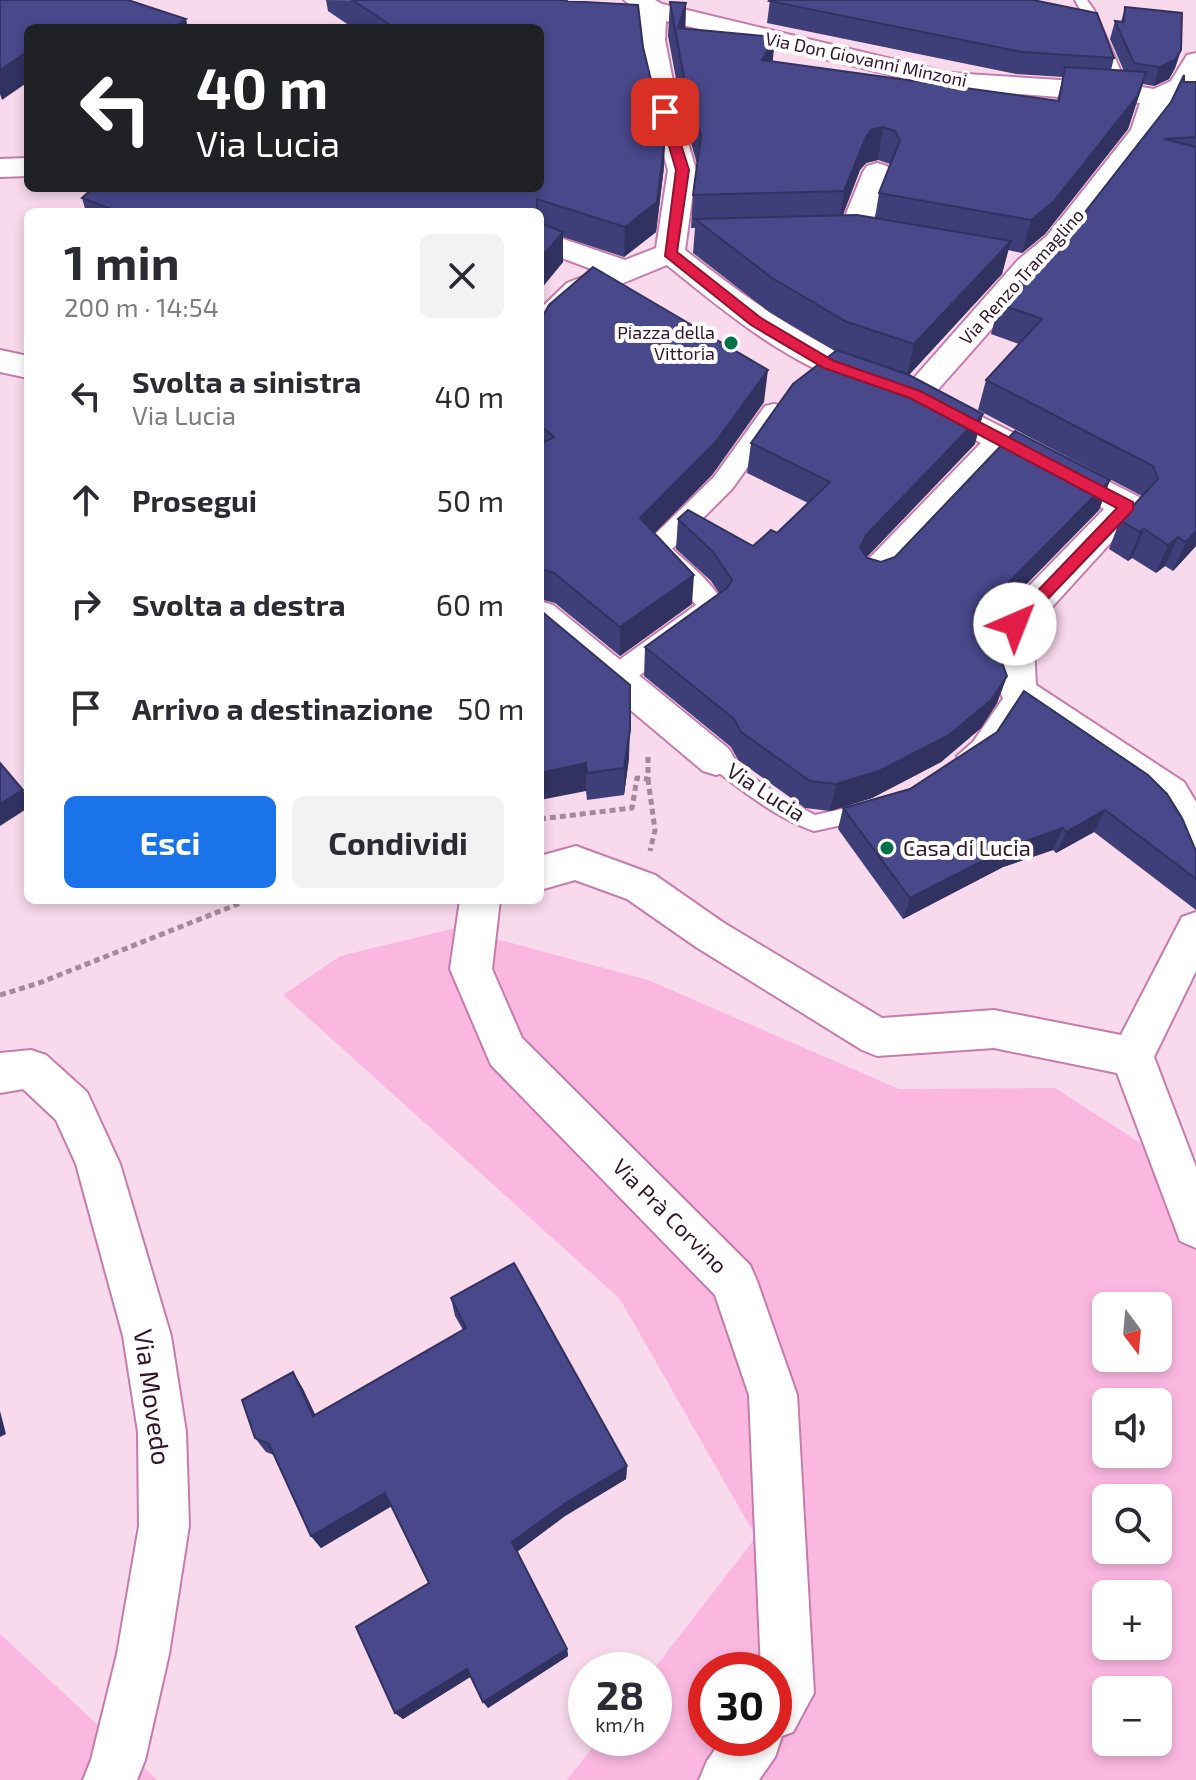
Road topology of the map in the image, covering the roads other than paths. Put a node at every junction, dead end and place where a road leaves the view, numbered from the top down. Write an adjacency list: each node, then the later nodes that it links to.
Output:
1 (1081, 0): 4 (lane)
2 (638, 8): 4 (street, Via Don Giovanni Minzoni); 12 (street)
3 (1196, 61): 6 (street)
4 (1123, 92): 6 (street, Via Don Giovanni Minzoni)
5 (1191, 101): 6 (lane)
6 (1152, 106): 14 (street, Via Renzo Tramaglino)
7 (24, 167): 8 (street)
8 (0, 168)
9 (877, 172): 10 (street)
10 (821, 237)
11 (544, 241): 15 (street)
12 (681, 244): 15 (street); 19 (street)
13 (998, 261): 14 (street)
14 (1029, 267): 19 (street, Via Renzo Tramaglino)
15 (625, 271): 16 (street)
16 (544, 322)
17 (0, 361): 18 (street)
18 (24, 366)
19 (915, 395): 21 (street)
20 (788, 398): 24 (street)
21 (1003, 440): 22 (street); 25 (street)
22 (874, 575)
23 (544, 617): 24 (street)
24 (618, 676): 26 (street)
25 (1018, 692): 27 (lane); 29 (street)
26 (716, 760): 28 (lane, Via Lucia)
27 (956, 763)
28 (883, 806)
29 (1196, 836)
30 (544, 872): 33 (street)
31 (479, 904): 36 (street, Via Prà Corvino)
32 (1196, 929): 33 (street)
33 (1132, 1057): 35 (street)
34 (0, 1073): 38 (street, Via Movedo)
35 (1196, 1226)
36 (786, 1652)
37 (743, 1756): 39 (street)
38 (110, 1780)
39 (726, 1780)

